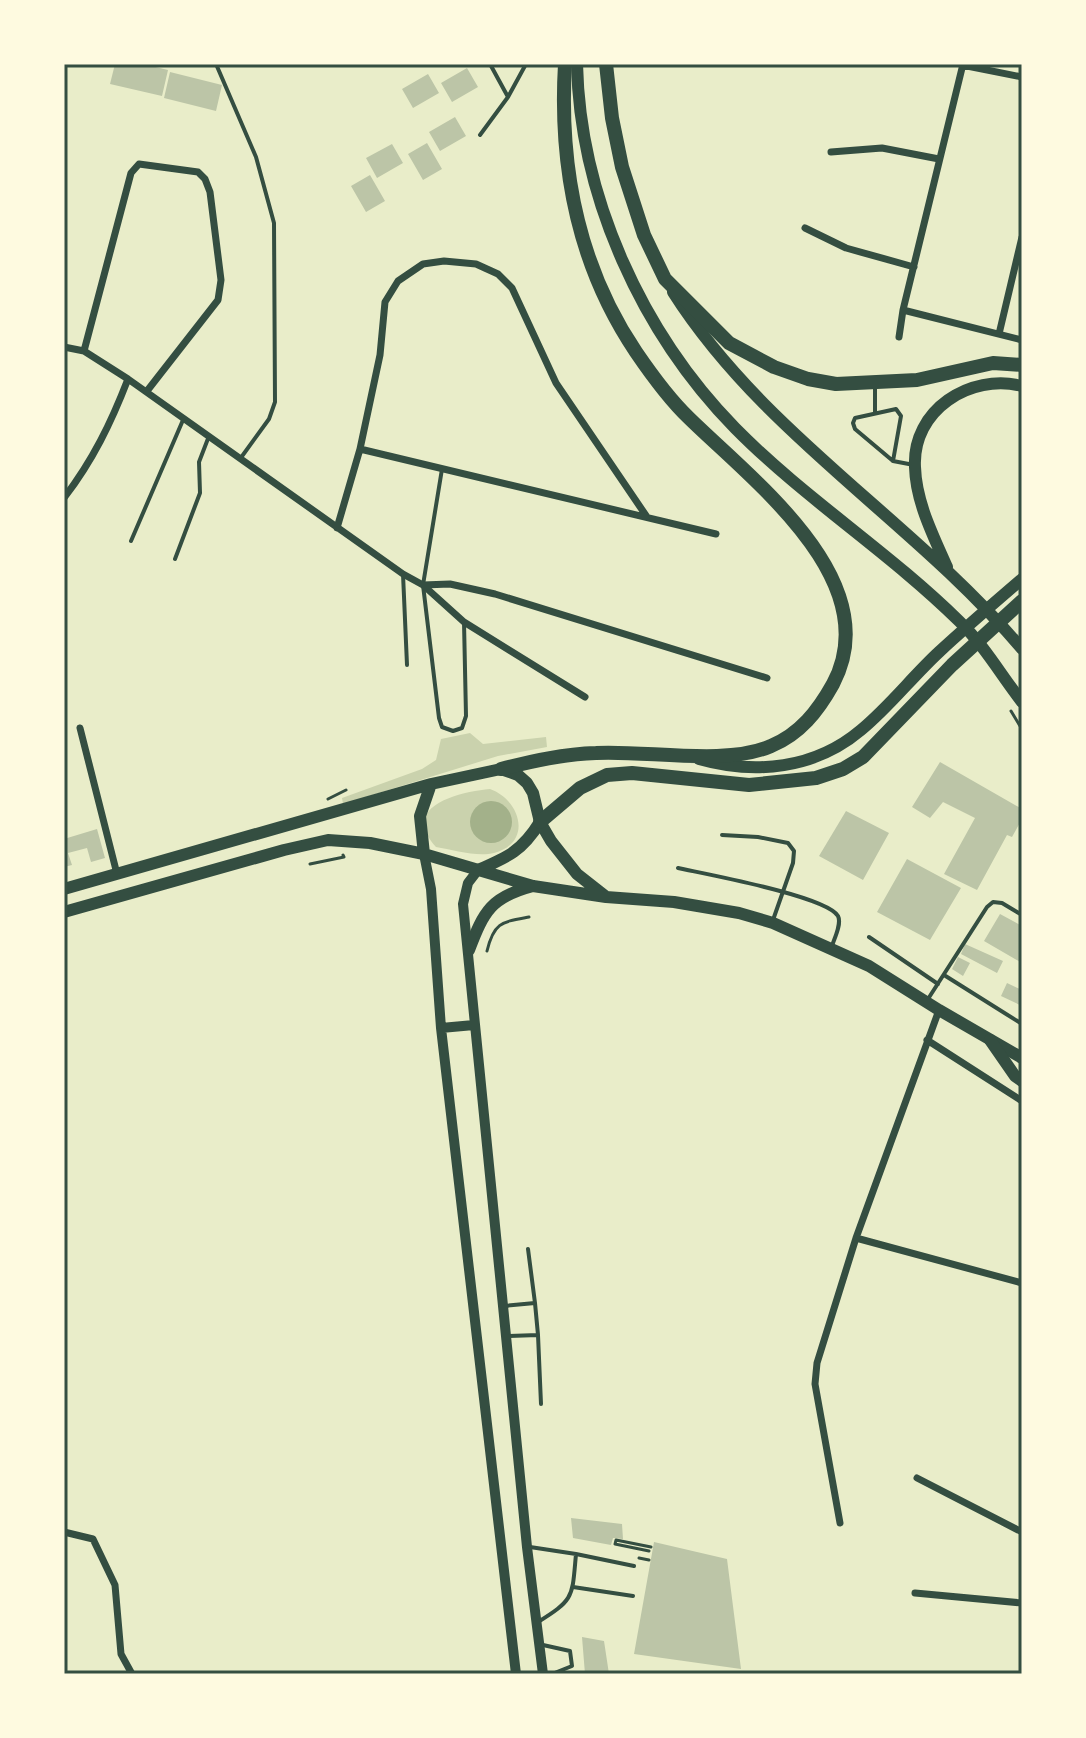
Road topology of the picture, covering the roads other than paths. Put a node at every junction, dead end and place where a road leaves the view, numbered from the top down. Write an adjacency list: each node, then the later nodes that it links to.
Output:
1 (216, 64): 32 (lane)
2 (490, 64): 9 (lane)
3 (526, 64): 9 (lane)
4 (565, 64): 54 (highway)
5 (577, 64): 52 (main road)
6 (606, 64): 16 (highway)
7 (961, 64): 8 (street); 12 (street)
8 (1022, 77)
9 (508, 97): 10 (lane)
10 (480, 135)
11 (831, 152): 12 (street)
12 (939, 159): 15 (street)
13 (805, 228): 15 (street)
14 (1022, 237): 18 (street)
15 (914, 267): 17 (street)
16 (665, 279): 25 (highway); 42 (main road)
17 (903, 310): 18 (street); 19 (street)
18 (999, 334): 20 (street)
19 (899, 337)
20 (1022, 340)
21 (64, 347): 22 (street)
22 (84, 351): 24 (street); 27 (street)
23 (1022, 365): 25 (highway)
24 (128, 379): 27 (street); 36 (street)
25 (875, 383): 28 (lane)
26 (1022, 386): 34 (main road)
27 (147, 391): 29 (street)
28 (875, 412): 33 (lane); 33 (lane)
29 (184, 418): 30 (street); 40 (lane)
30 (209, 436): 32 (street); 41 (lane)
31 (360, 449): 35 (street); 37 (street); 38 (street)
32 (240, 459): 38 (street)
33 (893, 461): 34 (lane)
34 (914, 465): 42 (main road)
35 (442, 469): 37 (street); 45 (lane)
36 (64, 498)
37 (647, 517): 39 (street)
38 (337, 528): 43 (street)
39 (716, 534)
40 (131, 541)
41 (175, 559)
42 (950, 573): 48 (main road)
43 (403, 574): 45 (street); 49 (lane)
44 (1022, 579): 54 (main road)
45 (423, 585): 47 (street); 47 (lane); 50 (street)
46 (1022, 601): 57 (highway)
47 (464, 622): 51 (street)
48 (1022, 649)
49 (407, 665)
50 (767, 678)
51 (585, 697)
52 (1022, 702)
53 (80, 728): 62 (street)
54 (679, 754): 55 (highway)
55 (501, 769): 56 (main road); 57 (main road)
56 (431, 784): 59 (main road); 62 (main road)
57 (540, 822): 61 (main road); 66 (main road)
58 (722, 835): 65 (lane)
59 (424, 854): 61 (main road); 67 (main road); 79 (main road)
60 (678, 868): 65 (lane)
61 (478, 870): 63 (main road); 72 (main road)
62 (117, 874): 64 (main road)
63 (533, 886): 66 (main road); 72 (main road)
64 (64, 889)
65 (783, 891): 69 (lane); 71 (lane)
66 (606, 897): 69 (main road)
67 (64, 912)
68 (1022, 915): 73 (lane)
69 (773, 923): 71 (main road)
70 (869, 937): 74 (lane)
71 (831, 949): 75 (main road)
72 (469, 950): 78 (main road)
73 (944, 975): 74 (lane); 77 (lane)
74 (938, 984): 75 (lane)
75 (926, 1001): 76 (main road)
76 (939, 1010): 80 (street); 81 (main road)
77 (1022, 1024)
78 (474, 1025): 79 (main road); 89 (main road)
79 (441, 1028): 107 (main road)
80 (927, 1040): 84 (street); 85 (street)
81 (990, 1040): 82 (main road); 83 (main road)
82 (1022, 1058)
83 (1022, 1081)
84 (1022, 1101)
85 (856, 1238): 87 (street); 94 (street)
86 (528, 1249): 88 (lane)
87 (1022, 1283)
88 (535, 1303): 89 (lane); 90 (lane)
89 (502, 1307): 91 (main road)
90 (538, 1335): 91 (lane); 92 (lane)
91 (505, 1336): 97 (main road)
92 (541, 1404)
93 (917, 1478): 96 (street)
94 (840, 1523)
95 (64, 1532): 106 (street)
96 (1022, 1532)
97 (527, 1547): 98 (lane); 104 (main road)
98 (576, 1554): 99 (lane); 100 (lane)
99 (634, 1566)
100 (573, 1587): 102 (lane); 104 (lane)
101 (915, 1593): 103 (street)
102 (633, 1596)
103 (1022, 1603)
104 (536, 1623): 105 (main road)
105 (539, 1644): 108 (main road); 109 (lane)
106 (132, 1674)
107 (516, 1674)
108 (543, 1674)
109 (552, 1674)

